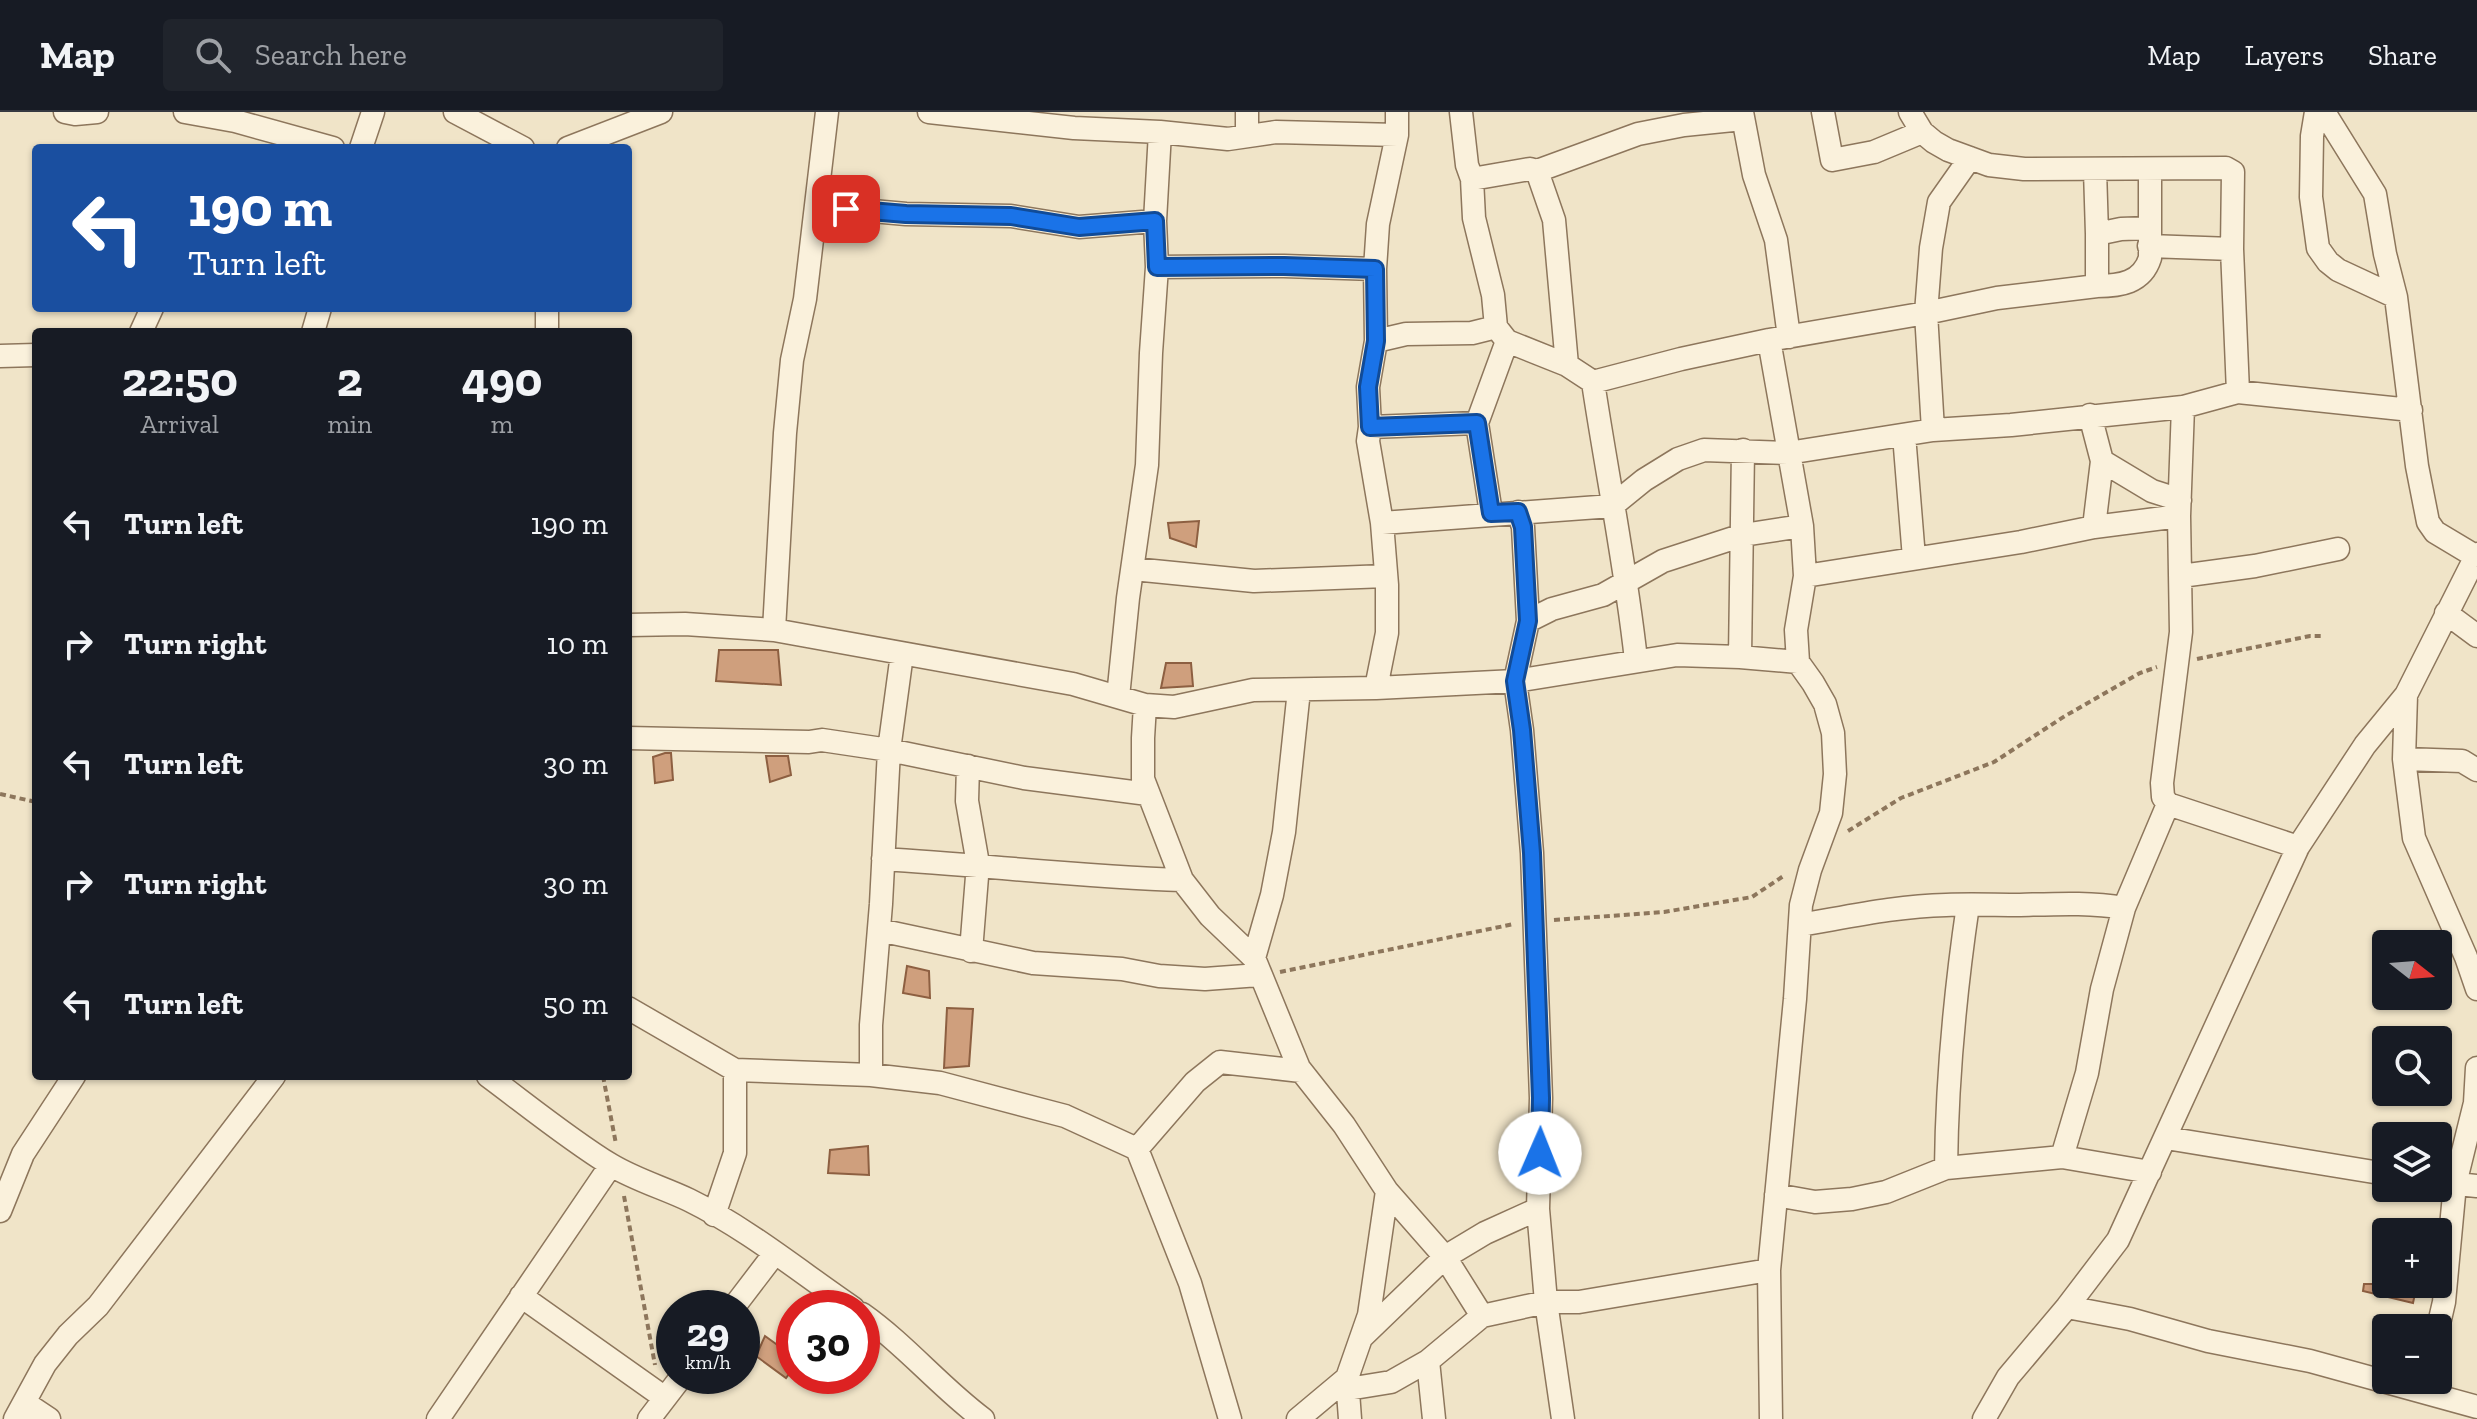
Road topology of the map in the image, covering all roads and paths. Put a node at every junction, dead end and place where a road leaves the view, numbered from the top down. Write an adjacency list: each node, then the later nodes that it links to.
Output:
1 (65, 112): 2 (street)
2 (97, 112)
3 (185, 112): 16 (street)
4 (373, 112): 26 (street)
5 (455, 112): 27 (street)
6 (661, 112): 28 (street)
7 (827, 112): 34 (street)
8 (929, 112): 18 (street)
9 (1247, 112): 23 (street)
10 (1397, 112): 22 (street)
11 (1461, 112): 33 (street)
12 (1823, 112): 21 (street)
13 (1910, 112): 21 (street)
14 (2316, 112): 42 (street)
15 (2324, 112): 42 (street)
16 (236, 116): 24 (street)
17 (1742, 116): 19 (street); 45 (street)
18 (1062, 119): 20 (street)
19 (1636, 123): 32 (street)
20 (1160, 132): 23 (street); 35 (street)
21 (1922, 132): 29 (street)
22 (1397, 135): 23 (street); 40 (street)
23 (1247, 136)
24 (259, 138): 25 (street)
25 (303, 144)
26 (362, 144)
27 (515, 144)
28 (578, 144)
29 (1970, 158): 31 (street); 43 (street)
30 (2150, 169): 31 (street); 37 (street); 38 (street)
31 (2095, 170): 36 (street)
32 (1537, 171): 33 (street); 49 (street)
33 (1472, 179): 44 (street)
34 (816, 206): 35 (street); 81 (street)
35 (1155, 221): 39 (street)
36 (2097, 234): 37 (street); 41 (street)
37 (2149, 237): 38 (street); 41 (street)
38 (2232, 249): 51 (street)
39 (1157, 267): 40 (street); 73 (street)
40 (1375, 269): 46 (street)
41 (2097, 286): 43 (street)
42 (2396, 297): 53 (street)
43 (1926, 313): 45 (street); 57 (street)
44 (1501, 334): 46 (street); 49 (street); 55 (street)
45 (1779, 338): 50 (street); 60 (street)
46 (1376, 341): 56 (street)
47 (32, 355): 48 (street)
48 (0, 356)
49 (1567, 365): 50 (street)
50 (1593, 382): 62 (street)
51 (2238, 392): 52 (street); 53 (street)
52 (2183, 407): 54 (street); 63 (street)
53 (2411, 410): 71 (street)
54 (2090, 415): 57 (street); 61 (street)
55 (1477, 423): 56 (street); 65 (street)
56 (1370, 427): 66 (street)
57 (1933, 430): 58 (street)
58 (1904, 435): 60 (street); 72 (street)
59 (1743, 450): 60 (street); 62 (street); 69 (street)
60 (1788, 453): 67 (street)
61 (2102, 461): 63 (street); 68 (street)
62 (1612, 506): 64 (street); 77 (street)
63 (2180, 508): 68 (street); 76 (street)
64 (1518, 512): 65 (street); 79 (street)
65 (1491, 513): 66 (street)
66 (1382, 523): 74 (street)
67 (1802, 526): 69 (street); 75 (street)
68 (2094, 527): 72 (street)
69 (1743, 535): 77 (street); 85 (street)
70 (2338, 549): 76 (street)
71 (2476, 555): 78 (street)
72 (1914, 558): 75 (street)
73 (1133, 569): 74 (street); 93 (street)
74 (1386, 576): 90 (street)
75 (1805, 576): 88 (street)
76 (2181, 576): 87 (street)
77 (1627, 581): 79 (street); 86 (street)
78 (2446, 613): 83 (street); 92 (street)
79 (1528, 621): 89 (street)
80 (632, 625): 81 (street)
81 (774, 630): 84 (street)
82 (2324, 636): 87 (path)
83 (2477, 636)
84 (902, 654): 93 (street); 95 (street)
85 (1740, 657): 86 (street); 88 (street)
86 (1636, 660): 89 (street)
87 (2177, 661): 105 (street); 107 (path)
88 (1798, 662): 107 (street)
89 (1515, 681): 90 (street); 113 (street)
90 (1376, 688): 91 (street)
91 (1299, 690): 94 (street); 117 (street)
92 (2406, 695): 99 (street); 106 (street)
93 (1118, 697): 94 (street)
94 (1145, 705): 103 (street)
95 (894, 721): 97 (street); 98 (street)
96 (632, 738): 97 (street)
97 (889, 750): 98 (street); 108 (street)
98 (916, 755): 100 (street)
99 (2404, 759): 101 (street); 118 (street)
100 (968, 766): 103 (street); 109 (street)
101 (2477, 770)
102 (0, 794): 104 (path)
103 (1148, 794): 110 (street)
104 (32, 801)
105 (2168, 804): 106 (street); 112 (street)
106 (2298, 847): 128 (street)
107 (1816, 855): 113 (path); 114 (street)
108 (883, 859): 109 (street); 115 (street)
109 (978, 864): 110 (street); 116 (street)
110 (1182, 880): 117 (street)
111 (1968, 905): 112 (street); 114 (street); 132 (street)
112 (2124, 908): 130 (street)
113 (1535, 919): 117 (path); 139 (street)
114 (1800, 925): 138 (street)
115 (879, 930): 116 (street); 123 (street)
116 (971, 951): 117 (street)
117 (1256, 966): 122 (street)
118 (2477, 989)
119 (632, 1010): 121 (street)
120 (2477, 1068): 135 (street)
121 (735, 1070): 123 (street); 141 (street)
122 (1301, 1071): 129 (street); 137 (street)
123 (871, 1075): 129 (street)
124 (71, 1080): 140 (street)
125 (271, 1080): 162 (street)
126 (494, 1080): 131 (street)
127 (604, 1080): 131 (path)
128 (2166, 1138): 133 (street); 134 (street)
129 (1137, 1149): 168 (street)
130 (2062, 1157): 132 (street); 133 (street)
131 (615, 1161): 141 (street); 147 (street)
132 (1946, 1168): 138 (street)
133 (2150, 1172): 149 (street)
134 (2372, 1172)
135 (2457, 1184): 150 (street)
136 (623, 1187): 155 (path)
137 (1387, 1191): 143 (street); 153 (street)
138 (1776, 1195): 144 (street)
139 (1538, 1209): 143 (street); 148 (street)
140 (0, 1211)
141 (714, 1215): 142 (street)
142 (775, 1253): 145 (street); 146 (street)
143 (1445, 1257): 151 (street); 153 (street)
144 (1769, 1270): 148 (street); 173 (street)
145 (747, 1290)
146 (827, 1290)
147 (521, 1296): 160 (street); 165 (street)
148 (1546, 1302): 151 (street); 172 (street)
149 (2067, 1307): 156 (street); 163 (street)
150 (2441, 1314)
151 (1482, 1316): 154 (street)
152 (880, 1327): 167 (street)
153 (1362, 1336): 157 (street)
154 (1428, 1361): 157 (street); 171 (street)
155 (655, 1365)
156 (2372, 1374)
157 (1348, 1384): 169 (street); 170 (street)
158 (668, 1394): 160 (street)
159 (2445, 1394): 161 (street)
160 (665, 1398): 166 (street)
161 (2477, 1407)
162 (20, 1411): 164 (street)
163 (1988, 1418)
164 (49, 1419)
165 (438, 1419)
166 (649, 1419)
167 (983, 1419)
168 (1230, 1419)
169 (1298, 1419)
170 (1350, 1419)
171 (1434, 1419)
172 (1563, 1419)
173 (1771, 1419)

